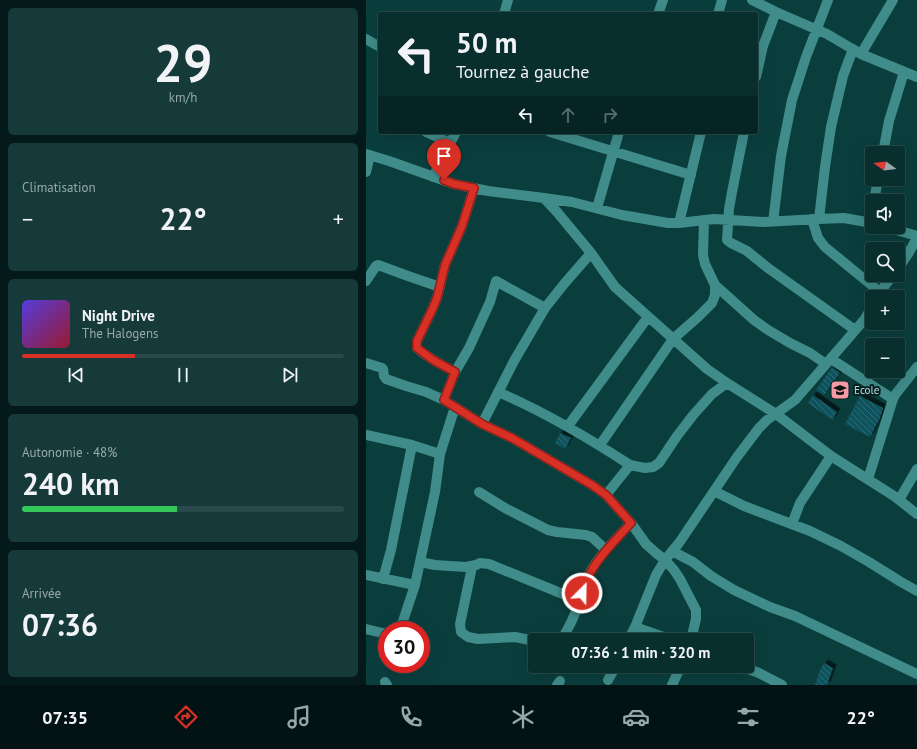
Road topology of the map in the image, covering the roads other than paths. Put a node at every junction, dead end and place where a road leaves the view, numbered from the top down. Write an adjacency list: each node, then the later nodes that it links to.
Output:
1 (508, 0): 7 (street)
2 (663, 0): 8 (street)
3 (722, 0): 9 (street)
4 (828, 0): 11 (street)
5 (893, 0): 14 (street)
6 (757, 1): 10 (street)
7 (505, 12)
8 (659, 12)
9 (719, 12)
10 (776, 12): 11 (street); 15 (street)
11 (816, 29): 14 (street); 38 (street)
12 (366, 39): 13 (street)
13 (378, 46)
14 (857, 51): 16 (street); 34 (street)
15 (758, 68)
16 (904, 72): 17 (street); 25 (street)
17 (917, 77)
18 (430, 134): 24 (street)
19 (455, 134): 24 (street)
20 (557, 134): 26 (street)
21 (618, 134): 26 (street)
22 (701, 134): 29 (street)
23 (744, 134): 37 (street)
24 (450, 144): 30 (street)
25 (884, 146)
26 (614, 151): 29 (street); 33 (street)
27 (368, 155): 28 (street); 30 (street)
28 (366, 172)
29 (691, 175): 39 (street)
30 (433, 177): 31 (street)
31 (474, 188): 32 (street); 46 (street)
32 (544, 198): 33 (street); 42 (street)
33 (597, 208): 39 (street)
34 (816, 219): 35 (street); 38 (street); 47 (street)
35 (865, 219)
36 (704, 220): 37 (street); 39 (street); 45 (street)
37 (729, 220): 38 (street); 51 (street)
38 (773, 222)
39 (679, 223)
40 (905, 233): 41 (street)
41 (917, 237): 43 (street)
42 (591, 253): 48 (street); 49 (street)
43 (905, 258)
44 (366, 281): 46 (street)
45 (715, 285): 52 (street); 53 (street)
46 (440, 287): 56 (street)
47 (872, 290)
48 (545, 308): 56 (street); 58 (street)
49 (648, 316): 52 (street); 64 (street)
50 (865, 318): 51 (street)
51 (855, 330): 53 (street)
52 (673, 339): 57 (street); 67 (street)
53 (829, 361): 59 (street); 62 (street)
54 (366, 363): 60 (street)
55 (917, 367): 59 (street)
56 (455, 372): 60 (street)
57 (727, 383): 62 (street); 70 (street)
58 (498, 392): 63 (street); 64 (street)
59 (893, 399): 72 (street)
60 (444, 400): 61 (street)
61 (454, 407): 63 (street); 68 (street)
62 (776, 414): 69 (street); 73 (street)
63 (482, 424): 75 (street)
64 (568, 426): 67 (street)
65 (366, 435): 66 (street)
66 (412, 445): 68 (street); 86 (street)
67 (600, 445): 70 (street)
68 (440, 454): 83 (street)
69 (831, 456): 72 (street); 79 (street)
70 (630, 465): 75 (street)
71 (917, 469): 76 (street)
72 (868, 479): 76 (street)
73 (714, 491): 79 (street); 81 (street)
74 (479, 492): 80 (street)
75 (606, 495): 78 (street)
76 (899, 500): 77 (street)
77 (917, 514)
78 (631, 523): 80 (street); 82 (street)
79 (792, 524): 88 (street)
80 (606, 550): 89 (street)
81 (672, 552): 82 (street); 102 (street)
82 (665, 560): 91 (street); 97 (street)
83 (420, 562): 84 (street); 87 (street)
84 (472, 566): 89 (street); 98 (street)
85 (366, 575): 86 (street)
86 (383, 579): 87 (street)
87 (415, 585): 90 (street)
88 (917, 591)
89 (580, 601): 94 (street)
90 (403, 621)
91 (635, 627): 95 (street); 96 (street)
92 (366, 630): 93 (street)
93 (378, 632)
94 (566, 633)
95 (632, 633)
96 (652, 633)
97 (693, 633)
98 (528, 640)
99 (754, 671): 105 (street)
100 (612, 673): 103 (street)
101 (678, 673): 104 (street)
102 (917, 674)
103 (608, 680)
104 (672, 685)
105 (782, 685)

